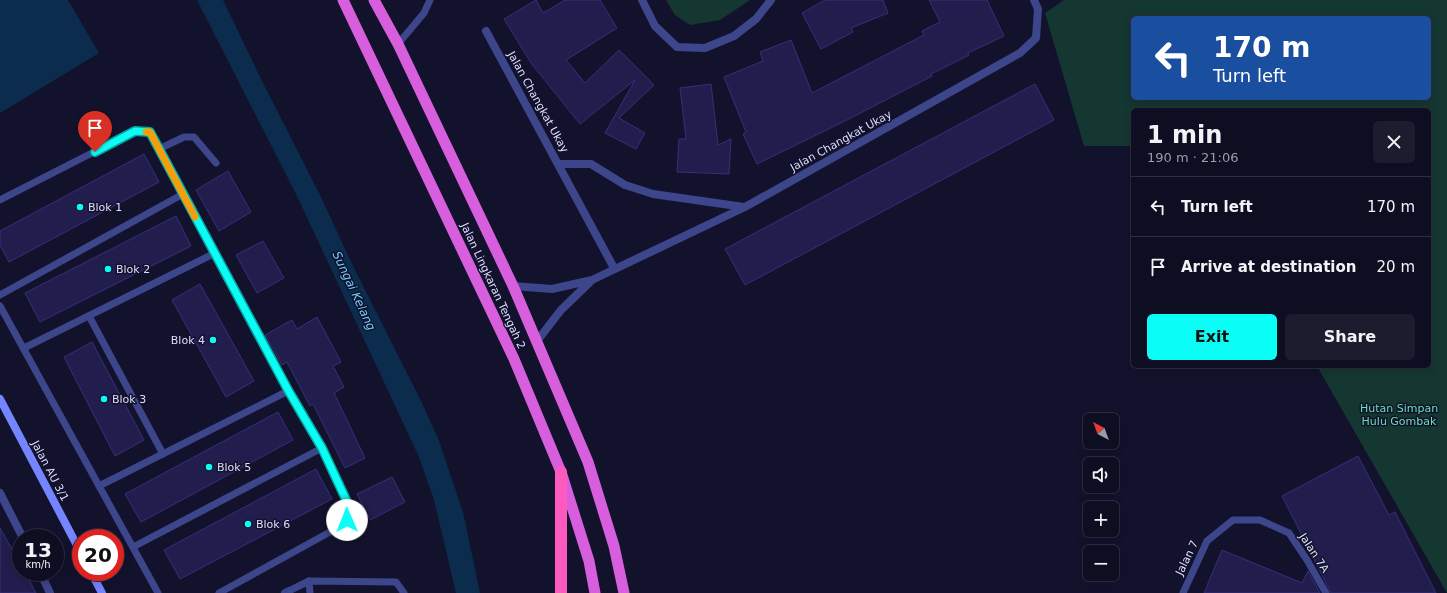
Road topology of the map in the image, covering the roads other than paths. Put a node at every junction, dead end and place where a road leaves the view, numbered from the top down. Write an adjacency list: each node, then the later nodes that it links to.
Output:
1 (343, 0): 28 (highway, Jalan Lingkaran Tengah 2)
2 (374, 0): 8 (highway, Jalan Lingkaran Tengah 2)
3 (430, 0): 8 (lane)
4 (642, 0): 5 (street)
5 (771, 0)
6 (1034, 0): 14 (street, Jalan Changkat Ukay)
7 (486, 31): 11 (street, Jalan Changkat Ukay)
8 (398, 44): 18 (highway, Jalan Lingkaran Tengah 2)
9 (159, 149): 10 (lane); 12 (lane); 13 (lane)
10 (216, 163)
11 (559, 164): 14 (street); 16 (street, Jalan Changkat Ukay)
12 (183, 194): 15 (lane); 19 (lane)
13 (0, 200)
14 (745, 207): 16 (street, Jalan Changkat Ukay)
15 (215, 253): 21 (lane); 24 (lane)
16 (614, 268): 17 (street, Jalan Changkat Ukay)
17 (592, 280): 18 (street, Jalan Changkat Ukay); 22 (street, Jalan Changkat Ukay)
18 (513, 286): 22 (highway, Jalan Lingkaran Tengah 2)
19 (0, 295)
20 (0, 306): 23 (lane)
21 (89, 316): 23 (lane); 27 (lane)
22 (537, 341): 47 (highway, Jalan Lingkaran Tengah 2)
23 (24, 348): 29 (lane)
24 (288, 390): 26 (lane); 27 (lane)
25 (0, 399): 33 (main road, Jalan AU 3/1)
26 (322, 448): 34 (lane); 42 (lane)
27 (162, 454): 29 (lane)
28 (561, 472): 45 (highway); 46 (highway, Jalan Lingkaran Tengah 2)
29 (99, 486): 34 (lane)
30 (0, 493): 32 (street)
31 (1233, 520): 48 (lane, Jalan 7); 49 (lane, Jalan 7A)
32 (18, 529)
33 (72, 536)
34 (133, 547): 41 (lane)
35 (309, 580): 38 (lane); 43 (lane); 44 (lane)
36 (44, 581): 39 (street)
37 (96, 581): 40 (main road)
38 (288, 592)
39 (50, 593)
40 (102, 593)
41 (158, 593)
42 (219, 593)
43 (310, 593)
44 (404, 593)
45 (561, 593)
46 (595, 593)
47 (624, 593)
48 (1183, 593)
49 (1326, 593)

